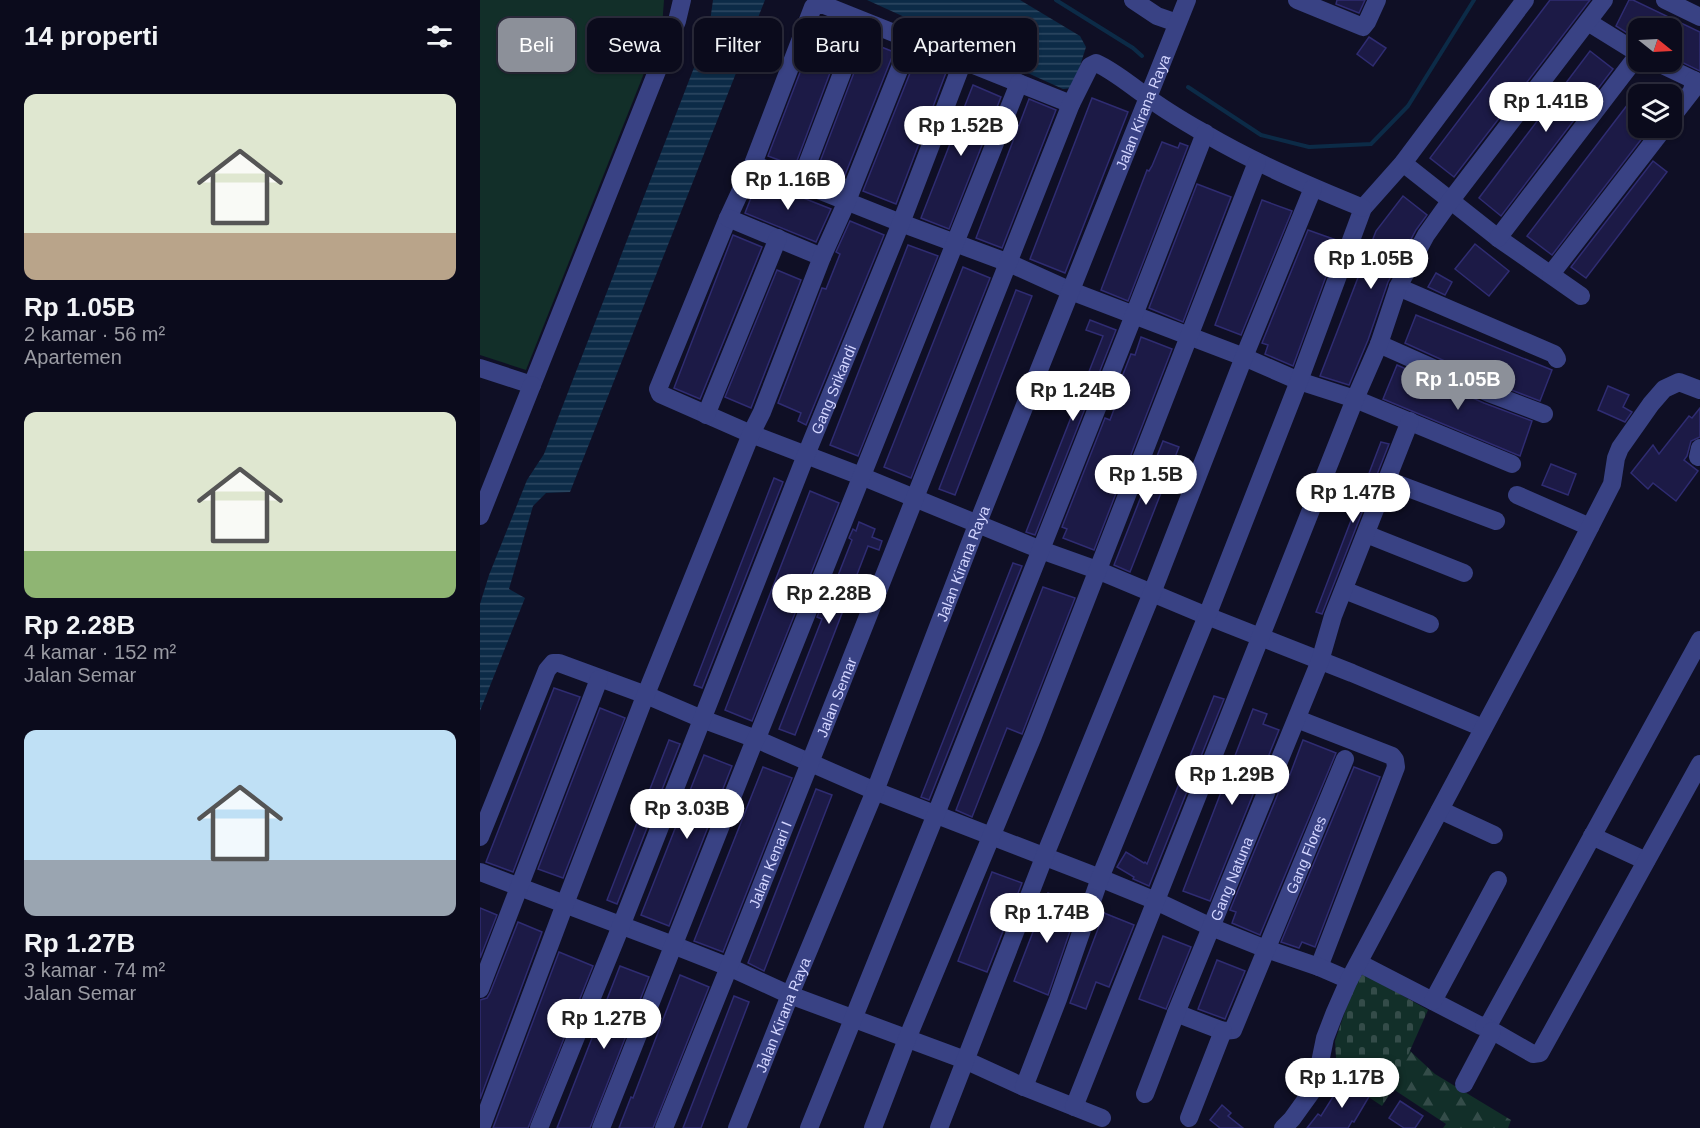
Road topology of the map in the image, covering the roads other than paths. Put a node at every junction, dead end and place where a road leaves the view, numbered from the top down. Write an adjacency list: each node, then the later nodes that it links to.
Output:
1 (682, 0): 56 (street)
2 (1133, 0): 14 (street)
3 (1187, 0): 14 (street, Jalan Kirana Raya)
4 (1297, 0): 9 (street)
5 (1377, 0): 9 (street)
6 (1525, 0): 31 (street)
7 (1604, 0): 13 (street)
8 (1665, 0): 10 (street)
9 (1323, 4)
10 (1700, 17)
11 (809, 18): 12 (street)
12 (855, 18)
13 (1587, 22): 15 (street); 35 (street)
14 (1177, 23): 25 (street, Jalan Kirana Raya)
15 (1628, 48)
16 (794, 57): 32 (street)
17 (1628, 67): 41 (street)
18 (842, 72): 33 (street)
19 (898, 72): 36 (street)
20 (959, 72): 39 (street, Gang Srikandi)
21 (991, 72): 24 (street)
22 (1676, 72): 23 (street)
23 (1697, 82): 27 (street)
24 (1019, 83): 26 (street); 42 (street)
25 (1148, 98): 26 (street, Jalan Semar); 28 (street); 47 (street, Jalan Kirana Raya)
26 (1071, 104): 44 (street, Jalan Semar)
27 (1682, 104)
28 (1205, 133): 30 (street); 49 (street)
29 (1656, 138): 45 (street)
30 (1257, 162): 34 (street); 50 (street)
31 (1403, 163): 35 (street); 37 (street)
32 (753, 164): 33 (street); 38 (street)
33 (800, 183): 36 (street)
34 (1313, 188): 37 (street); 52 (street)
35 (1451, 200): 41 (street); 46 (street)
36 (847, 201): 39 (street); 43 (street)
37 (1363, 208): 55 (street)
38 (728, 218): 40 (street); 60 (street)
39 (901, 223): 42 (street); 63 (street, Gang Srikandi)
40 (778, 238): 43 (street); 60 (street)
41 (1498, 238): 45 (street)
42 (955, 242): 44 (street); 65 (street)
43 (822, 257): 62 (street)
44 (1009, 263): 47 (street); 68 (street, Jalan Semar)
45 (1551, 274): 48 (street)
46 (1398, 287): 51 (street); 53 (street)
47 (1071, 291): 49 (street); 71 (street, Jalan Kirana Raya)
48 (1581, 296)
49 (1134, 315): 50 (street); 74 (street)
50 (1188, 336): 52 (street); 75 (street)
51 (1379, 344): 58 (street); 59 (street)
52 (1244, 357): 55 (street); 78 (street)
53 (1557, 359)
54 (480, 368): 56 (street)
55 (1299, 381): 58 (street); 79 (street)
56 (532, 385): 69 (street)
57 (1700, 390): 72 (street)
58 (1355, 399): 61 (street); 81 (street)
59 (1544, 414)
60 (706, 415): 62 (street)
61 (1410, 421): 64 (street); 66 (street, Gang Natuna)
62 (751, 434): 63 (street); 85 (street)
63 (806, 455): 65 (street); 86 (street, Gang Srikandi)
64 (1512, 464)
65 (861, 476): 68 (street); 89 (street)
66 (1387, 480): 70 (street); 73 (street, Gang Natuna)
67 (1517, 495): 72 (street)
68 (915, 498): 71 (street); 91 (street, Jalan Semar)
69 (480, 516)
70 (1497, 521)
71 (977, 525): 74 (street); 93 (street, Jalan Kirana Raya)
72 (1590, 527): 88 (street)
73 (1366, 534): 76 (street); 77 (street, Gang Natuna)
74 (1041, 550): 75 (street); 95 (street)
75 (1097, 570): 78 (street); 97 (street)
76 (1464, 573)
77 (1344, 590): 80 (street); 83 (street, Gang Natuna)
78 (1152, 594): 79 (street); 100 (street)
79 (1207, 616): 81 (street); 103 (street)
80 (1430, 624)
81 (1261, 637): 83 (street); 106 (street)
82 (1700, 640): 98 (street)
83 (1320, 661): 87 (street, Gang Natuna); 88 (street)
84 (600, 679): 85 (street); 99 (street); 105 (street)
85 (646, 695): 86 (street); 107 (street)
86 (702, 719): 89 (street); 108 (street, Gang Srikandi)
87 (1297, 719): 109 (street, Gang Natuna); 114 (street)
88 (1483, 728): 94 (street)
89 (756, 739): 91 (street); 110 (street)
90 (1345, 759): 111 (street, Gang Flores)
91 (810, 763): 93 (street); 113 (street, Jalan Kenari I)
92 (1700, 764): 101 (street)
93 (875, 791): 95 (street); 117 (street, Jalan Kirana Raya)
94 (1440, 810): 96 (street); 112 (street)
95 (936, 814): 97 (street); 120 (street)
96 (1494, 835)
97 (991, 836): 100 (street); 123 (street)
98 (1592, 836): 101 (street); 121 (street)
99 (480, 837)
100 (1045, 855): 103 (street); 124 (street)
101 (1646, 861): 121 (street)
102 (480, 872): 105 (street)
103 (1100, 878): 106 (street); 126 (street)
104 (1498, 880): 118 (street)
105 (519, 886): 107 (street); 116 (street)
106 (1156, 901): 109 (street); 128 (street)
107 (565, 903): 108 (street); 133 (street)
108 (621, 926): 110 (street); 134 (street, Gang Srikandi)
109 (1211, 927): 111 (street); 119 (street, Gang Natuna)
110 (673, 945): 113 (street); 135 (street)
111 (1266, 949): 114 (street); 122 (street, Gang Flores)
112 (1359, 963): 115 (street); 118 (street)
113 (729, 967): 117 (street); 136 (street)
114 (1319, 967): 115 (street)
115 (1349, 980): 131 (street)
116 (480, 990)
117 (790, 995): 120 (street); 137 (street, Jalan Kirana Raya)
118 (1433, 1000): 121 (street)
119 (1176, 1013): 122 (street); 127 (street, Gang Natuna)
120 (853, 1019): 123 (street); 138 (street)
121 (1488, 1028): 125 (street)
122 (1223, 1031): 130 (street)
123 (907, 1039): 124 (street); 139 (street)
124 (965, 1060): 126 (street); 132 (street)
125 (1464, 1084)
126 (1024, 1087): 128 (street)
127 (1145, 1095)
128 (1074, 1107): 129 (street)
129 (1102, 1118)
130 (1189, 1118)
131 (1293, 1125)
132 (943, 1126)
133 (481, 1128)
134 (539, 1128)
135 (601, 1128)
136 (664, 1128)
137 (737, 1128)
138 (809, 1128)
139 (873, 1128)

